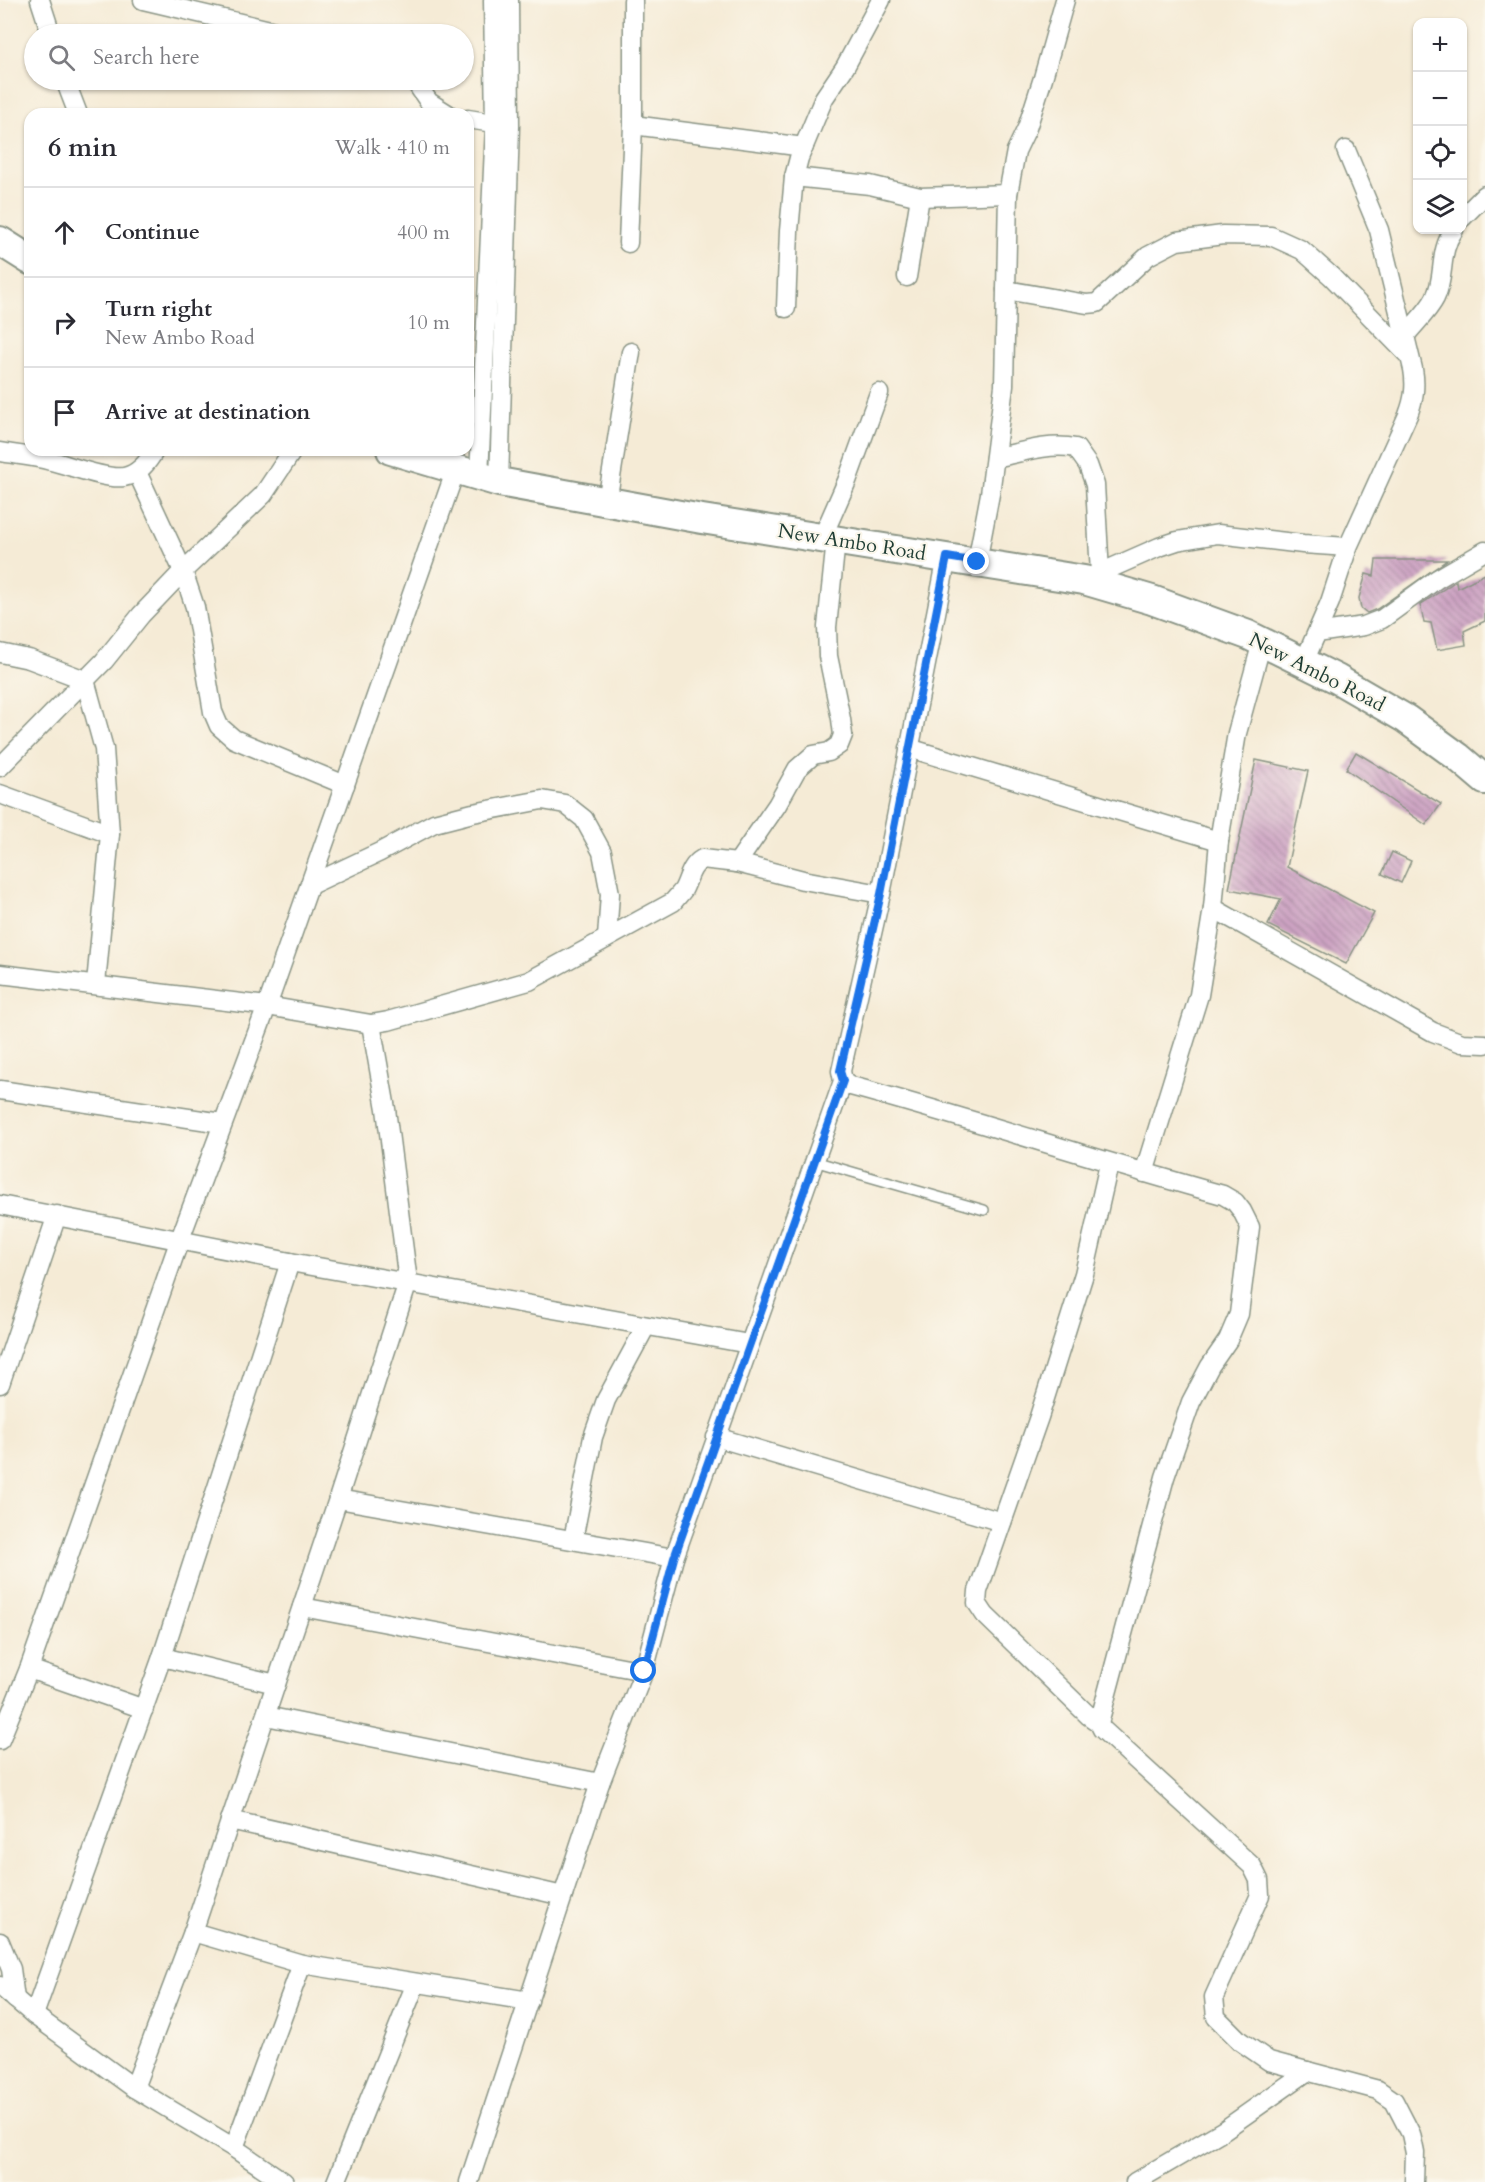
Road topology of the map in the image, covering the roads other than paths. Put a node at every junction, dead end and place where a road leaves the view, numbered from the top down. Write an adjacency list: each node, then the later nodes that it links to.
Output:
1 (40, 0): 8 (street)
2 (143, 0): 9 (street)
3 (493, 0): 15 (street)
4 (509, 0): 15 (street)
5 (633, 0): 16 (street)
6 (880, 0): 17 (street)
7 (1065, 0): 20 (street)
8 (48, 24)
9 (245, 24)
10 (68, 90): 12 (street)
11 (419, 90): 13 (street)
12 (76, 108)
13 (429, 108)
14 (474, 120): 15 (street)
15 (503, 125): 43 (street)
16 (633, 125): 17 (street); 26 (street)
17 (804, 147): 19 (street)
18 (1346, 150): 31 (street)
19 (794, 177): 22 (street); 30 (street)
20 (1008, 194): 22 (street); 29 (street)
21 (1485, 195): 23 (street)
22 (920, 197): 28 (street)
23 (1467, 213)
24 (1451, 234): 31 (street)
25 (0, 241): 27 (main road)
26 (628, 243)
27 (24, 256)
28 (907, 277)
29 (1006, 290): 33 (street); 41 (street)
30 (786, 308)
31 (1405, 336): 33 (street)
32 (631, 352): 44 (street)
33 (1410, 357): 46 (street)
34 (879, 393): 45 (street)
35 (0, 452): 36 (street)
36 (24, 456)
37 (24, 456): 42 (street)
38 (151, 456): 42 (street)
39 (289, 456): 50 (street)
40 (411, 456): 43 (main road, New Ambo Road)
41 (995, 458): 49 (street); 51 (street)
42 (137, 472): 50 (street)
43 (478, 476): 44 (main road, New Ambo Road); 60 (street)
44 (607, 502): 45 (main road, New Ambo Road)
45 (829, 539): 48 (main road, New Ambo Road); 64 (street)
46 (1348, 547): 51 (street); 52 (street)
47 (1485, 551): 52 (street)
48 (947, 557): 49 (main road, New Ambo Road); 57 (street)
49 (977, 562): 51 (main road, New Ambo Road)
50 (183, 571): 56 (street); 60 (street)
51 (1092, 577): 53 (main road, New Ambo Road)
52 (1317, 633): 55 (street)
53 (1262, 642): 55 (main road, New Ambo Road); 63 (street)
54 (0, 653): 56 (street)
55 (1304, 662): 59 (main road, New Ambo Road)
56 (85, 680): 58 (street); 62 (street)
57 (909, 748): 63 (street); 66 (street)
58 (0, 767)
59 (1485, 780)
60 (345, 784): 65 (street)
61 (0, 794): 62 (street)
62 (110, 834): 70 (street)
63 (1219, 841): 67 (street)
64 (737, 863): 66 (street); 68 (street)
65 (310, 885): 68 (street); 71 (street)
66 (881, 894): 74 (street)
67 (1213, 908): 73 (street); 79 (street)
68 (607, 938): 72 (street)
69 (0, 974): 70 (street)
70 (96, 984): 71 (street)
71 (267, 1006): 72 (street); 76 (street)
72 (371, 1024): 85 (street)
73 (1485, 1044)
74 (843, 1081): 77 (street); 78 (street)
75 (0, 1090): 76 (street)
76 (222, 1123): 83 (street)
77 (814, 1161): 81 (lane); 87 (street)
78 (1109, 1164): 79 (street); 91 (street)
79 (1144, 1173): 101 (street)
80 (0, 1205): 82 (street)
81 (984, 1210)
82 (57, 1215): 83 (street); 88 (street)
83 (180, 1239): 84 (street); 96 (street)
84 (290, 1262): 85 (street); 95 (street)
85 (408, 1282): 86 (street); 90 (street)
86 (645, 1326): 87 (street); 92 (street)
87 (749, 1344): 89 (street)
88 (1, 1377)
89 (716, 1437): 91 (street); 93 (street)
90 (338, 1499): 92 (street); 94 (street)
91 (1002, 1522): 101 (street)
92 (573, 1540): 93 (street)
93 (674, 1558): 97 (street)
94 (302, 1607): 97 (street); 98 (street)
95 (162, 1657): 98 (street); 99 (street)
96 (29, 1668): 99 (street); 102 (street)
97 (644, 1671): 103 (street)
98 (276, 1684): 100 (street)
99 (144, 1708): 113 (street)
100 (266, 1716): 103 (street); 104 (street)
101 (1099, 1723): 114 (street)
102 (0, 1740)
103 (600, 1783): 105 (street)
104 (230, 1820): 105 (street); 106 (street)
105 (563, 1896): 112 (street)
106 (193, 1932): 108 (street); 115 (street)
107 (0, 1942): 111 (street)
108 (302, 1964): 109 (street); 116 (street)
109 (416, 1983): 112 (street); 119 (street)
110 (0, 1986): 111 (street)
111 (15, 1999): 113 (street)
112 (529, 2001): 120 (street)
113 (34, 2015): 115 (street)
114 (1308, 2071): 121 (street); 122 (street)
115 (134, 2088): 116 (street)
116 (234, 2148): 117 (street)
117 (263, 2176): 118 (street)
118 (284, 2182)
119 (336, 2182)
120 (469, 2182)
121 (1135, 2182)
122 (1414, 2182)

